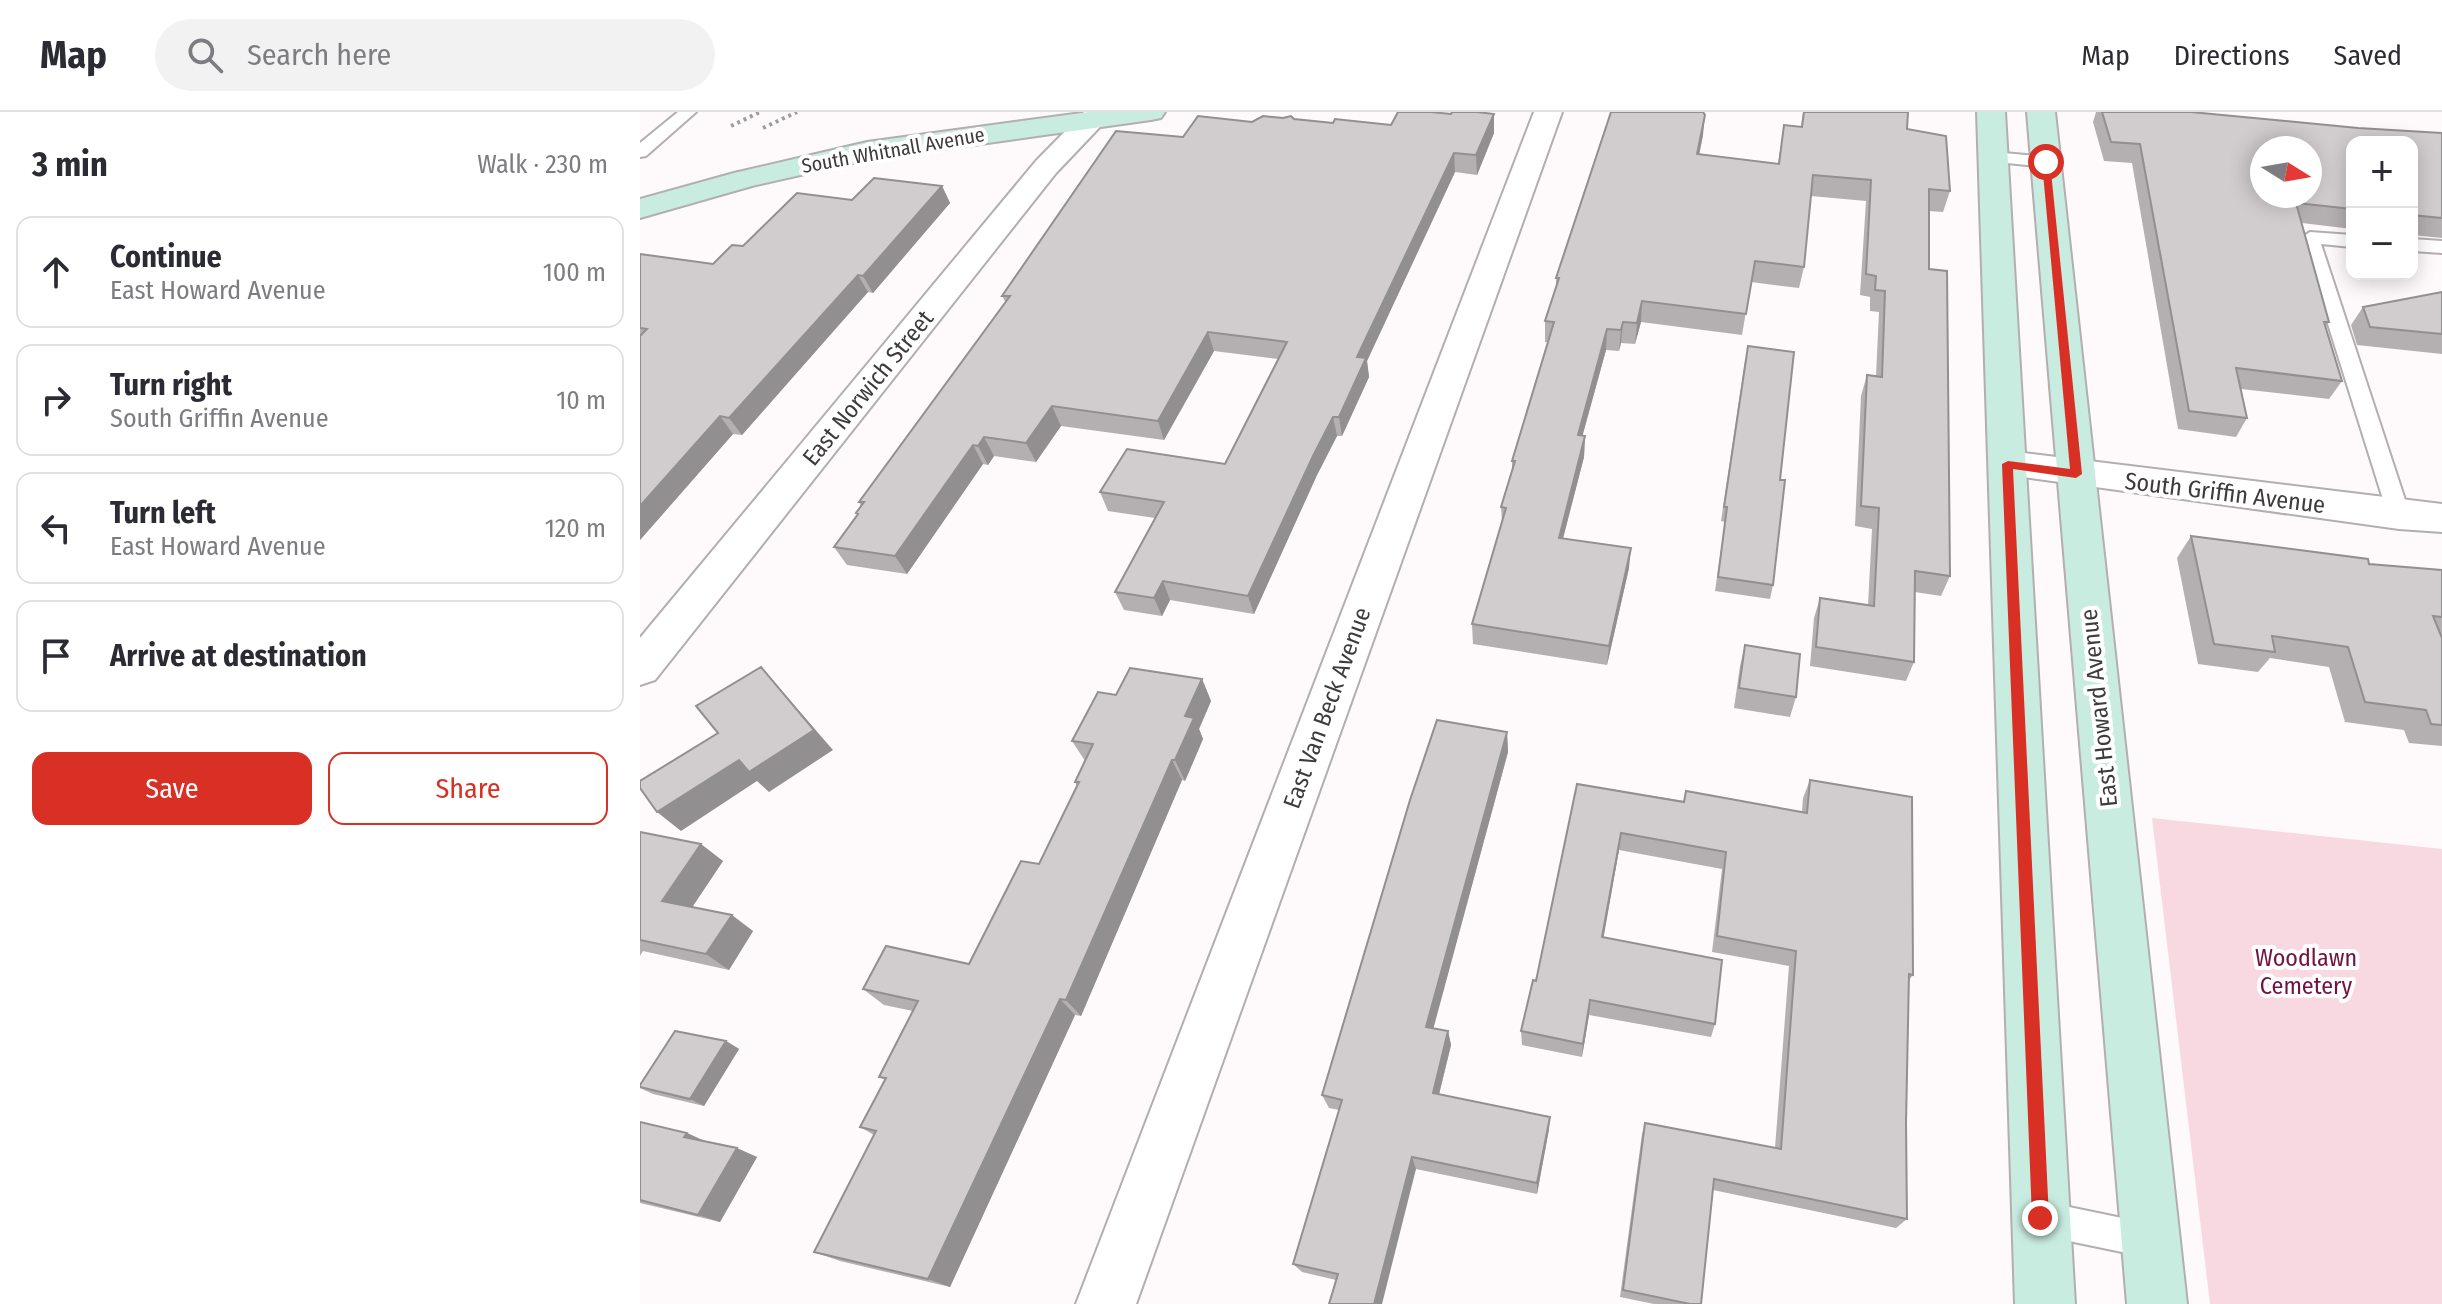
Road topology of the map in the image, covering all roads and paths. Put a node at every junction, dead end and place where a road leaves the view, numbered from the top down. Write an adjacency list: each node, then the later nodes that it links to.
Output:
1 (688, 112): 11 (lane)
2 (760, 112): 9 (path)
3 (797, 112): 10 (path)
4 (1151, 112): 8 (main road, South Whitnall Avenue)
5 (1548, 112): 25 (street, East Van Beck Avenue)
6 (1991, 112): 12 (main road)
7 (2041, 112): 13 (main road, East Howard Avenue)
8 (1096, 116): 14 (main road, South Whitnall Avenue); 22 (street, East Norwich Street)
9 (731, 126)
10 (763, 128)
11 (640, 152)
12 (1993, 157): 13 (lane); 18 (main road)
13 (2046, 162): 19 (main road, East Howard Avenue)
14 (640, 209)
15 (2346, 241): 20 (lane)
16 (2418, 245): 17 (lane)
17 (2442, 247)
18 (2008, 464): 19 (street, South Griffin Avenue); 23 (main road)
19 (2076, 474): 20 (street, South Griffin Avenue); 24 (main road, East Howard Avenue)
20 (2399, 515): 21 (street, South Griffin Avenue)
21 (2442, 518)
22 (640, 668)
23 (2040, 1218): 24 (lane); 26 (main road)
24 (2151, 1241): 27 (main road, East Howard Avenue)
25 (1106, 1304)
26 (2045, 1304)
27 (2157, 1304)

